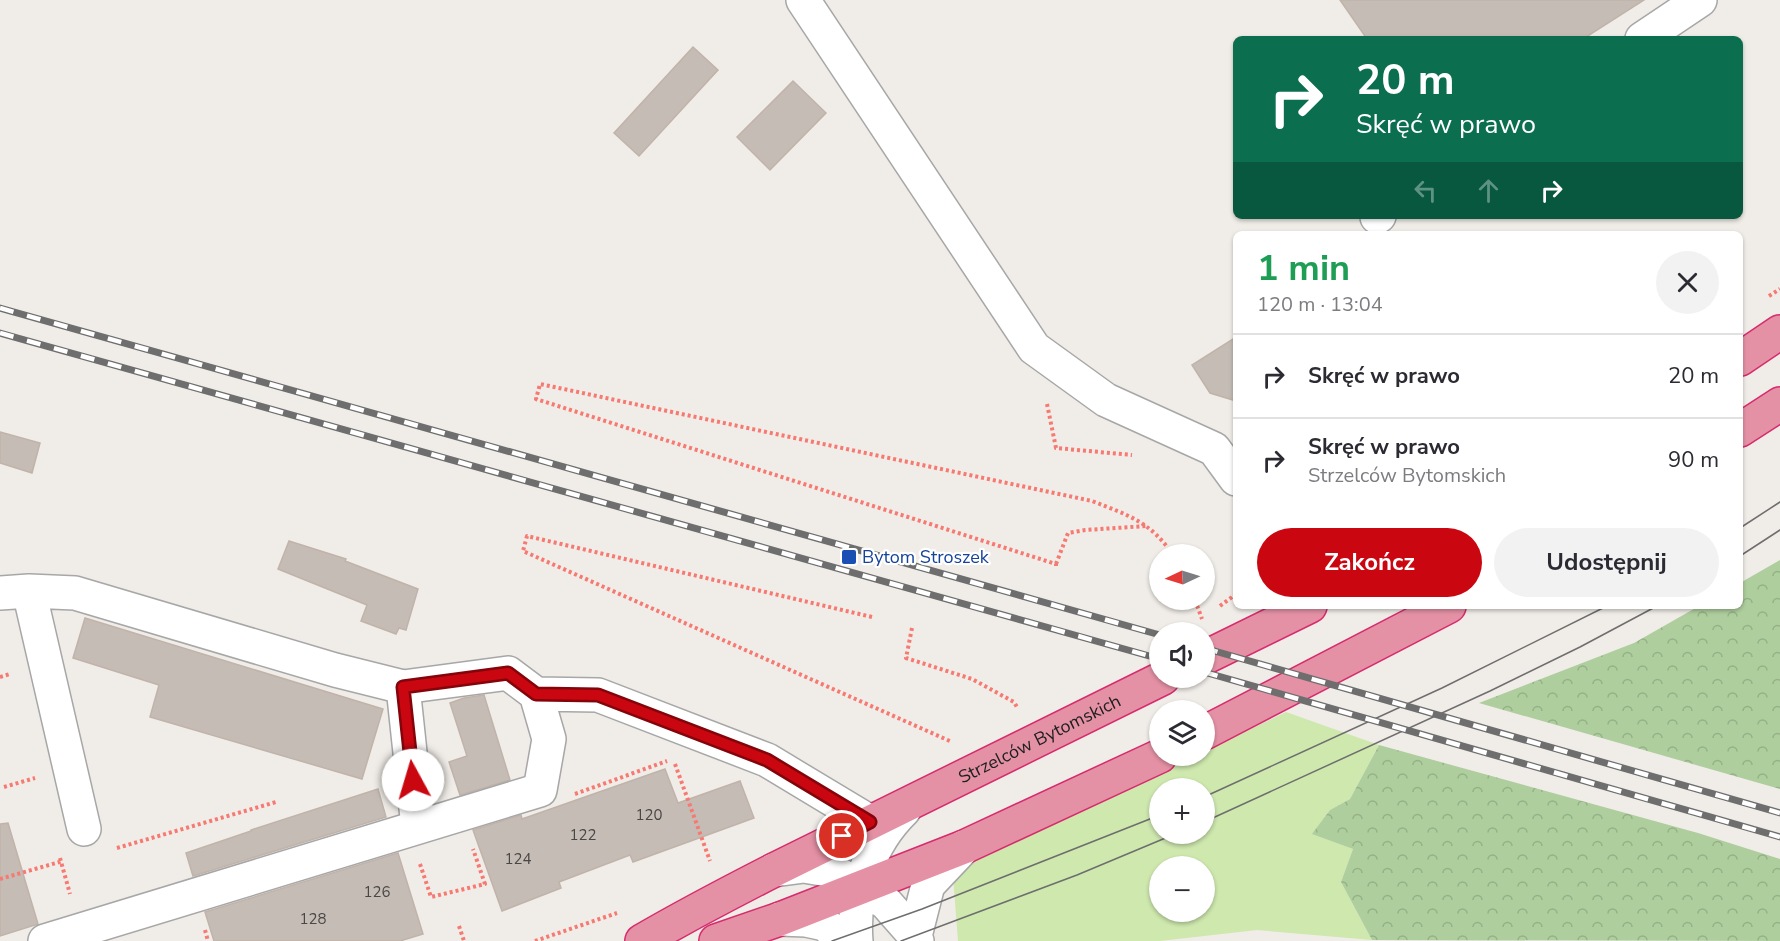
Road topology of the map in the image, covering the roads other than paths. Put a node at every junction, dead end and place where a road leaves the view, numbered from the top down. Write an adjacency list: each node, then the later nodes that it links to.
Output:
1 (803, 0): 8 (street)
2 (1700, 0): 3 (street)
3 (1646, 36)
4 (1780, 332): 5 (highway)
5 (1743, 356)
6 (1780, 404): 7 (highway)
7 (1743, 428)
8 (1233, 475)
9 (15, 592): 14 (street); 21 (street)
10 (1298, 609): 12 (highway)
11 (1443, 609): 16 (highway)
12 (1215, 652)
13 (1149, 685): 18 (highway, Strzelców Bytomskich)
14 (403, 687): 15 (street); 20 (street)
15 (536, 694): 19 (street); 20 (street)
16 (1215, 727)
17 (1149, 761): 22 (highway)
18 (914, 800): 19 (highway, Strzelców Bytomskich); 24 (street, Strzelców Bytomskich)
19 (870, 822): 23 (highway, Strzelców Bytomskich)
20 (418, 827): 27 (street)
21 (78, 844)
22 (964, 847): 24 (highway); 26 (street)
23 (774, 870): 24 (street); 28 (highway, Strzelców Bytomskich)
24 (861, 887): 25 (highway); 26 (street); 31 (street, Strzelców Bytomskich)
25 (780, 919): 29 (highway); 30 (street)
26 (916, 938)
27 (45, 941)
28 (642, 941)
29 (716, 941)
30 (843, 941)
31 (856, 941)

